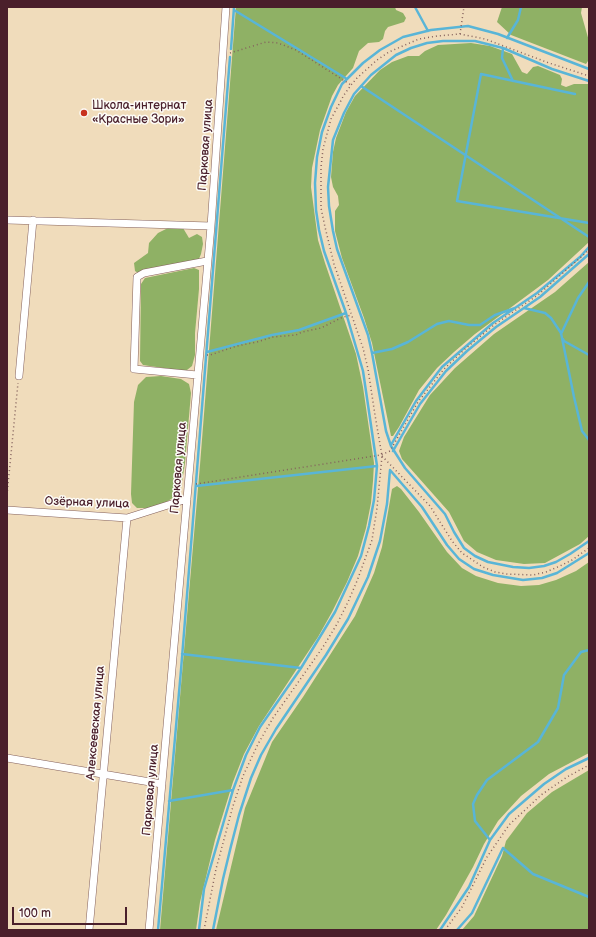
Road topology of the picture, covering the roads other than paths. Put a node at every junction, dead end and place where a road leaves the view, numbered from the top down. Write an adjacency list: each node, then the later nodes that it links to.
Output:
1 (226, 7): 4 (street, Парковая улица)
2 (7, 220): 3 (street)
3 (33, 220): 4 (street); 7 (street)
4 (211, 226): 5 (street, Парковая улица)
5 (207, 261): 6 (street, Парковая улица); 6 (street)
6 (197, 375): 8 (street, Парковая улица)
7 (19, 376)
8 (187, 499): 10 (street, Озёрная улица); 13 (street, Парковая улица)
9 (7, 510): 10 (street, Озёрная улица)
10 (127, 518): 12 (street, Алексеевская улица)
11 (7, 758): 12 (street)
12 (102, 775): 13 (street); 14 (street, Алексеевская улица)
13 (162, 784): 15 (street, Парковая улица)
14 (88, 930)
15 (149, 930)

